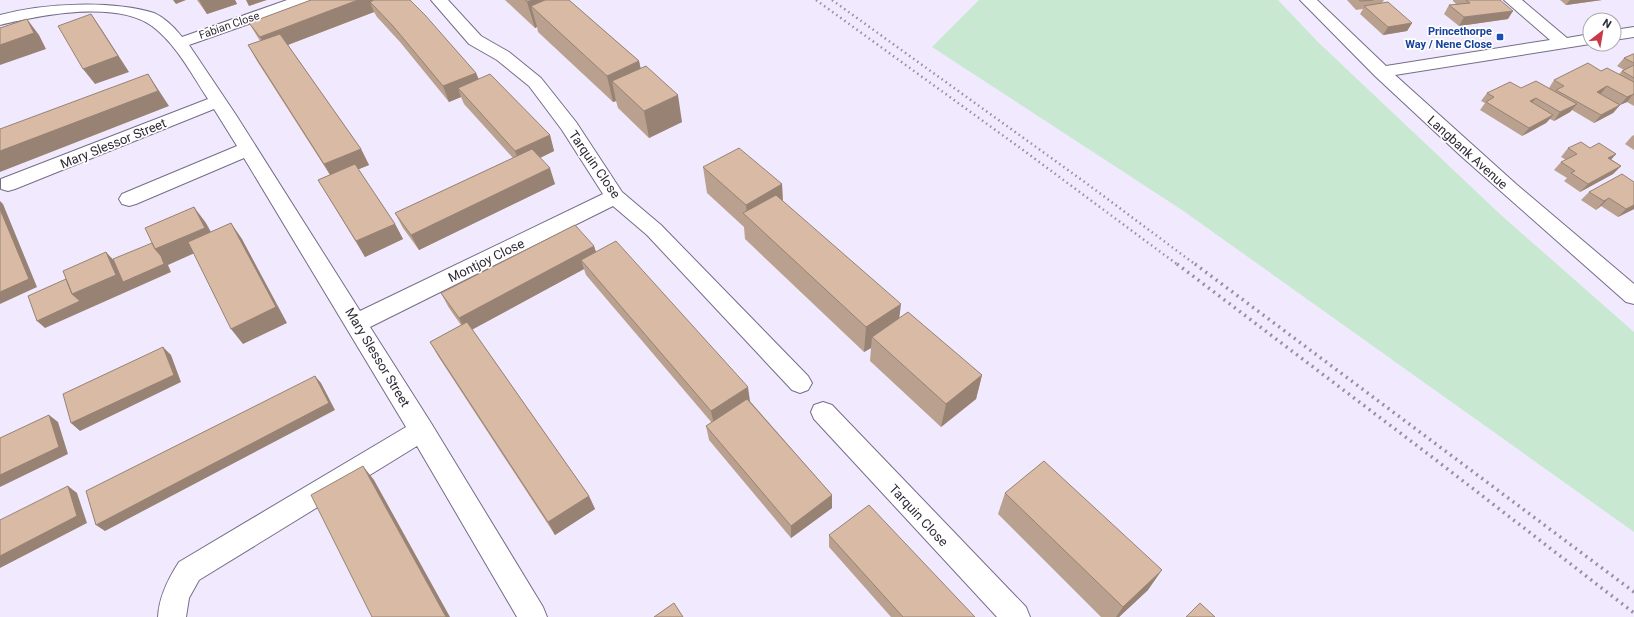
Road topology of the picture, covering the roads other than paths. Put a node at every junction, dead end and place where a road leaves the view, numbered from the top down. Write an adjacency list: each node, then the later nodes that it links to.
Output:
1 (302, 0): 10 (street, Fabian Close)
2 (439, 0): 16 (street, Tarquin Close)
3 (1308, 0): 12 (street, Langbank Avenue)
4 (1512, 0): 11 (street)
5 (76, 2): 6 (street, Mary Slessor Street); 10 (street, Mary Slessor Street)
6 (0, 20)
7 (1634, 32): 8 (street)
8 (1622, 34)
9 (1582, 40): 11 (street)
10 (180, 43): 13 (street, Mary Slessor Street)
11 (1562, 43): 12 (street)
12 (1381, 72): 18 (street, Langbank Avenue)
13 (218, 101): 14 (street, Mary Slessor Street); 15 (street, Mary Slessor Street)
14 (248, 149): 17 (street); 19 (street, Mary Slessor Street)
15 (8, 184)
16 (615, 197): 19 (street, Montjoy Close); 20 (street, Tarquin Close)
17 (129, 199)
18 (1634, 296)
19 (358, 323): 22 (street, Mary Slessor Street)
20 (800, 383)
21 (823, 412): 25 (street, Tarquin Close)
22 (422, 430): 23 (street); 24 (street, Mary Slessor Street)
23 (172, 617)
24 (533, 617)
25 (1016, 617)

